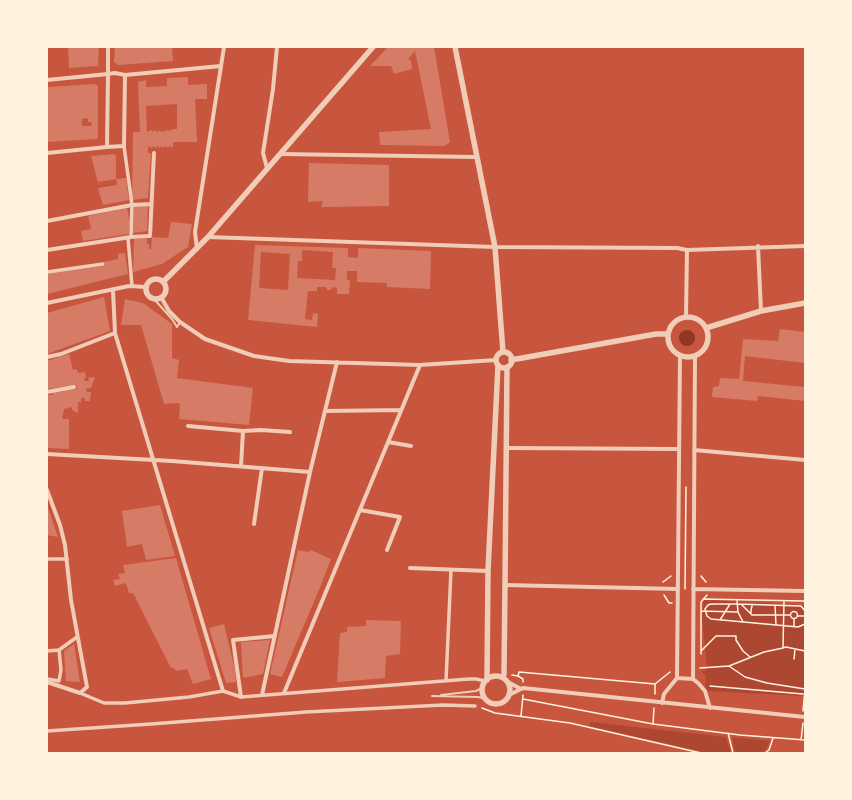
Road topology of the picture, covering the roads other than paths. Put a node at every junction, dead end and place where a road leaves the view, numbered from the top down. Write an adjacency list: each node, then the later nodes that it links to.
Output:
1 (108, 47): 7 (street)
2 (224, 47): 6 (street)
3 (277, 47): 16 (street)
4 (373, 47): 14 (street)
5 (455, 47): 15 (street)
6 (221, 66): 8 (street); 25 (street)
7 (108, 74): 8 (street); 9 (street); 11 (street)
8 (125, 75): 10 (street)
9 (47, 80)
10 (124, 146): 11 (street); 18 (street)
11 (107, 147): 12 (street)
12 (47, 153)
13 (154, 153): 17 (street)
14 (280, 154): 15 (street); 16 (street)
15 (476, 157): 22 (street)
16 (267, 168): 20 (street)
17 (151, 204): 18 (street); 21 (street)
18 (132, 205): 19 (street); 21 (street)
19 (47, 221)
20 (208, 237): 22 (street); 25 (street)
21 (129, 238): 26 (street); 31 (street)
22 (495, 246): 27 (street); 44 (street)
23 (758, 246): 24 (street); 27 (street); 38 (street)
24 (805, 246)
25 (197, 249): 30 (street)
26 (47, 250)
27 (687, 250): 39 (street)
28 (103, 264): 29 (street)
29 (47, 272)
30 (163, 282): 32 (street); 34 (street)
31 (132, 286): 32 (street); 33 (street)
32 (146, 287): 35 (street)
33 (113, 290): 36 (street); 42 (street)
34 (161, 296): 35 (street); 40 (street)
35 (153, 298): 40 (lane)
36 (47, 303)
37 (805, 303): 38 (street)
38 (761, 311): 41 (street)
39 (686, 317): 41 (street); 43 (street)
40 (180, 322): 49 (street)
41 (706, 328): 46 (street)
42 (115, 333): 47 (street); 67 (street)
43 (668, 334): 45 (street); 48 (street)
44 (503, 352): 48 (street); 50 (street)
45 (680, 355): 46 (street); 63 (street)
46 (695, 355): 64 (street)
47 (47, 357)
48 (511, 360): 52 (street)
49 (337, 362): 51 (street); 56 (street)
50 (497, 363): 51 (street); 52 (street); 79 (street)
51 (420, 365): 55 (street)
52 (507, 367): 62 (street)
53 (74, 387): 54 (street)
54 (47, 392)
55 (401, 410): 56 (street); 60 (street)
56 (326, 411): 70 (street)
57 (188, 426): 58 (street)
58 (242, 431): 59 (street); 68 (street)
59 (290, 432)
60 (388, 442): 61 (street); 72 (street)
61 (412, 446)
62 (507, 448): 63 (street); 80 (street)
63 (679, 449): 81 (street)
64 (694, 450): 66 (street); 82 (street)
65 (47, 454): 67 (street)
66 (805, 460)
67 (153, 461): 68 (street); 97 (street)
68 (241, 466): 69 (street)
69 (262, 468): 70 (street); 73 (street)
70 (310, 472): 84 (street)
71 (47, 490): 76 (street)
72 (360, 510): 74 (street); 99 (street)
73 (254, 524)
74 (387, 550)
75 (47, 559): 76 (street)
76 (67, 559): 85 (street)
77 (410, 568): 78 (street)
78 (451, 570): 79 (street); 92 (street)
79 (488, 571): 93 (street)
80 (506, 585): 81 (street); 91 (street)
81 (678, 588): 88 (street)
82 (693, 589): 83 (street); 90 (street)
83 (805, 591)
84 (275, 636): 100 (street); 102 (street)
85 (77, 637): 86 (street); 98 (street)
86 (59, 650): 87 (street); 89 (street)
87 (47, 651)
88 (677, 678): 90 (street); 104 (street)
89 (47, 679)
90 (693, 679): 106 (street)
91 (505, 680): 93 (street); 96 (street); 101 (street)
92 (446, 681): 93 (street); 99 (street)
93 (486, 681): 95 (street)
94 (47, 682): 98 (street)
95 (482, 688): 103 (street); 103 (lane)
96 (521, 689): 101 (street); 104 (street)
97 (223, 691): 98 (street); 102 (street)
98 (80, 693)
99 (284, 693): 100 (street)
100 (262, 695): 102 (street)
101 (509, 695): 103 (street)
102 (241, 696)
103 (486, 699)
104 (662, 703): 106 (street)
105 (475, 706): 108 (street)
106 (710, 708): 107 (street)
107 (805, 718)
108 (47, 730)

